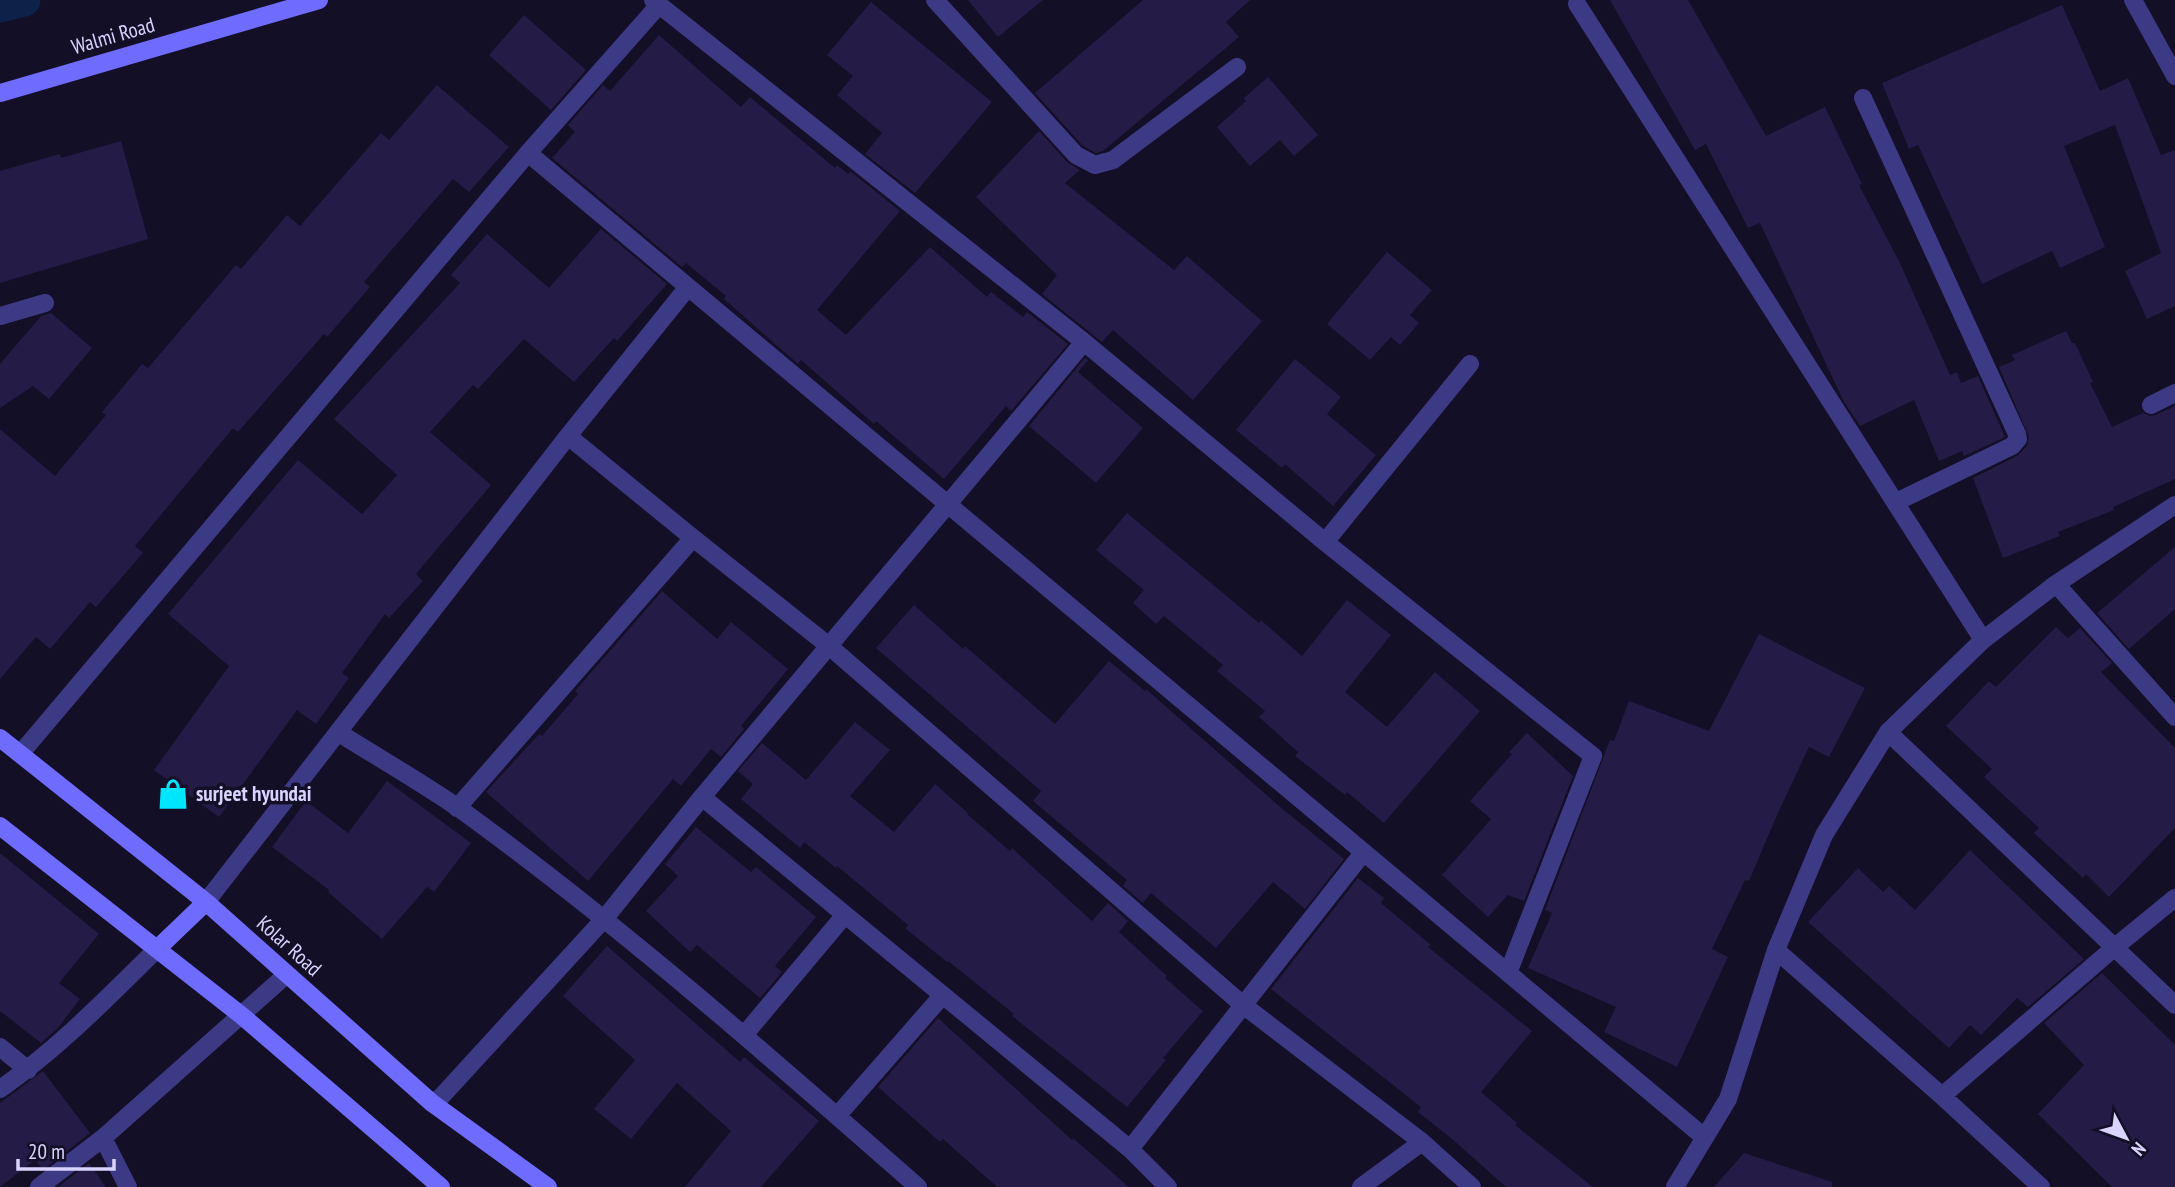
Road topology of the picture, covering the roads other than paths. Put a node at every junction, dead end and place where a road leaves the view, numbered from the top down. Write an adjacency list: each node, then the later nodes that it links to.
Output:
1 (319, 0): 8 (main road, Walmi Road)
2 (936, 0): 6 (street)
3 (2133, 0): 7 (street)
4 (656, 3): 10 (street); 14 (street)
5 (1577, 4): 19 (street)
6 (1237, 67)
7 (2175, 76)
8 (0, 93)
9 (1863, 98): 19 (street)
10 (528, 153): 11 (street); 31 (street)
11 (688, 287): 18 (street); 20 (street)
12 (45, 303): 13 (street)
13 (0, 316)
14 (1084, 342): 20 (street); 23 (street)
15 (1469, 364): 23 (street)
16 (2175, 393): 17 (street)
17 (2151, 405)
18 (568, 436): 22 (street); 29 (street)
19 (1896, 502): 25 (street)
20 (947, 503): 26 (street); 35 (street)
21 (2175, 505): 24 (street)
22 (693, 538): 26 (street); 33 (street)
23 (1325, 542): 43 (street)
24 (2056, 584): 25 (street); 27 (street)
25 (1983, 640): 28 (street)
26 (829, 646): 32 (street); 46 (street)
27 (2175, 717)
28 (1888, 732): 40 (street); 42 (street)
29 (339, 733): 33 (street); 37 (street)
30 (0, 738): 31 (main road, Kolar Road)
31 (21, 753): 37 (main road, Kolar Road)
32 (702, 797): 38 (street); 39 (street)
33 (457, 808): 39 (street)
34 (0, 826): 41 (main road)
35 (1363, 853): 43 (street); 46 (street)
36 (2175, 898): 40 (street)
37 (206, 902): 41 (main road); 44 (main road, Kolar Road)
38 (844, 916): 45 (street); 49 (street)
39 (605, 918): 49 (street); 54 (street)
40 (2115, 947): 47 (street); 53 (street)
41 (157, 949): 48 (main road); 51 (street)
42 (1776, 950): 53 (street); 56 (street)
43 (1508, 973): 56 (street)
44 (286, 975): 48 (street); 54 (main road, Kolar Road)
45 (942, 996): 55 (street); 59 (street)
46 (1243, 1005): 58 (street); 59 (street)
47 (2175, 1005)
48 (241, 1015): 57 (street); 62 (main road)
49 (745, 1034): 55 (street)
50 (0, 1047): 51 (street)
51 (28, 1070): 52 (street)
52 (0, 1089)
53 (1942, 1096): 69 (street)
54 (432, 1103): 63 (main road, Kolar Road)
55 (837, 1116): 64 (street)
56 (1704, 1136): 68 (street)
57 (103, 1138): 60 (street); 61 (street)
58 (1422, 1142): 66 (street); 67 (street)
59 (1130, 1149): 65 (street)
60 (38, 1187)
61 (128, 1187)
62 (441, 1187)
63 (548, 1187)
64 (918, 1187)
65 (1168, 1187)
66 (1361, 1187)
67 (1472, 1187)
68 (1675, 1187)
69 (2041, 1187)

